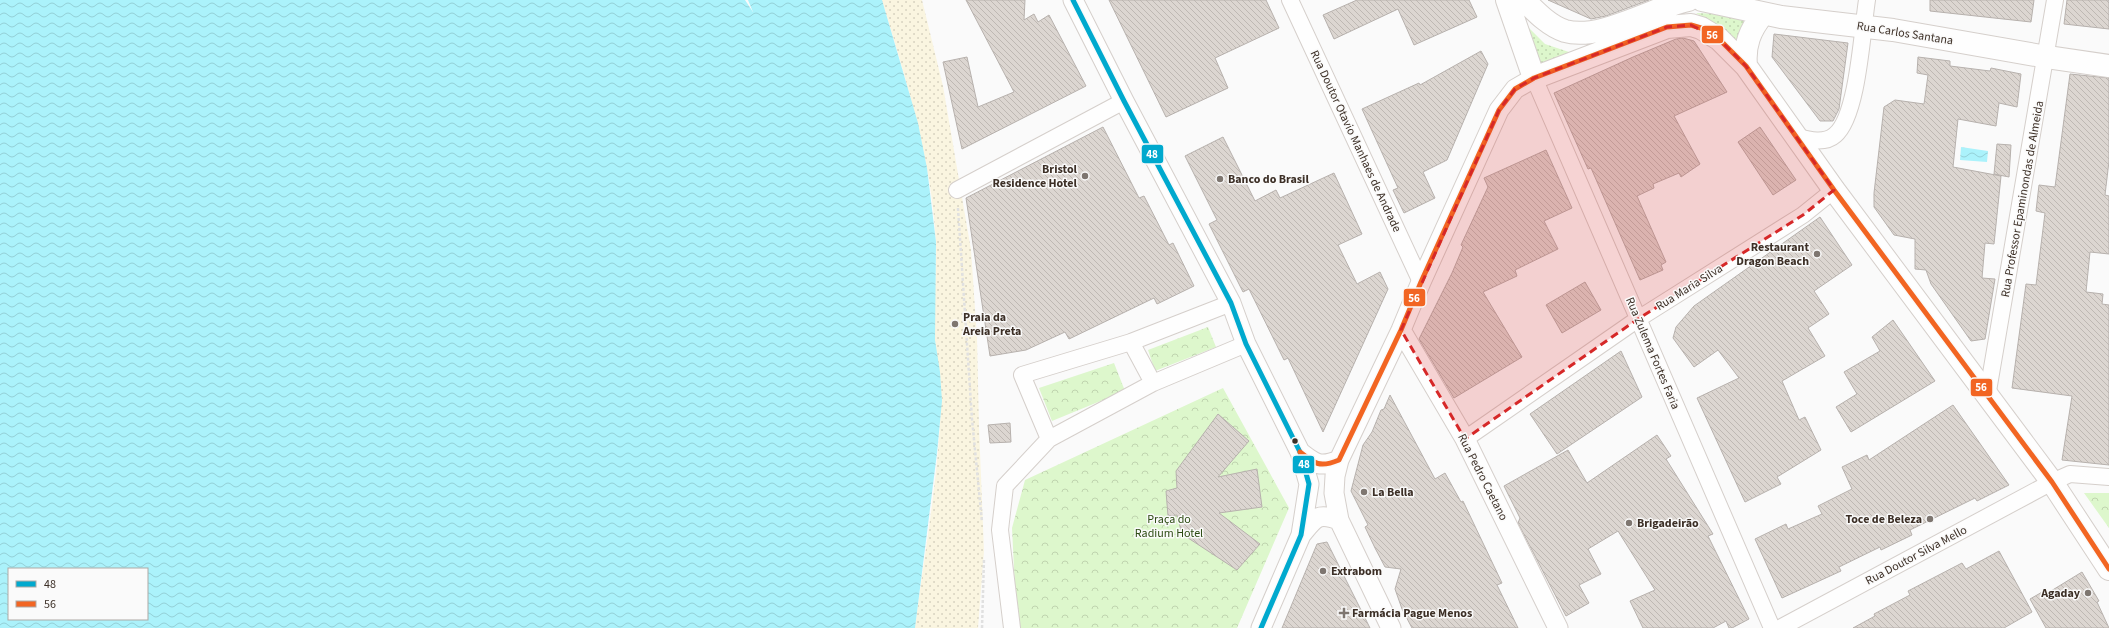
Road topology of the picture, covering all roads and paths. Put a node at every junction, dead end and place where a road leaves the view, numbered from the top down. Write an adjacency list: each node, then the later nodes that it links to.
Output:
1 (1073, 0): 15 (street)
2 (1290, 0): 19 (street, Rua Doutor Otavio Manhaes de Andrade)
3 (1507, 0): 14 (main road)
4 (1524, 0): 5 (main road)
5 (1688, 0)
6 (1702, 0): 9 (main road, Rua Carlos Santana)
7 (1867, 0): 10 (street)
8 (2055, 0): 11 (street, Rua Professor Epaminondas de Almeida)
9 (1763, 14): 10 (main road, Rua Carlos Santana); 12 (main road)
10 (1863, 26): 11 (main road, Rua Carlos Santana); 16 (street)
11 (2047, 57): 13 (main road, Rua Carlos Santana); 26 (street, Rua Professor Epaminondas de Almeida)
12 (1746, 66): 14 (main road); 16 (main road)
13 (2109, 66)
14 (1534, 78): 19 (street); 21 (street, Rua Zulema Fortes Faria)
15 (1124, 101): 17 (street); 20 (street)
16 (1797, 137): 18 (main road)
17 (957, 190): 34 (path)
18 (1834, 190): 21 (street, Rua Maria Silva); 26 (main road)
19 (1421, 282): 22 (street)
20 (1231, 303): 23 (street); 24 (street)
21 (1638, 319): 28 (street, Rua Maria Silva); 43 (street, Rua Zulema Fortes Faria)
22 (1401, 330): 28 (street, Rua Pedro Caetano); 30 (street)
23 (1131, 342): 25 (street); 27 (street)
24 (1246, 344): 25 (street); 29 (street)
25 (1153, 383): 27 (street)
26 (1987, 397): 32 (main road)
27 (1049, 439): 39 (street)
28 (1464, 439): 42 (street, Rua Pedro Caetano)
29 (1300, 452): 30 (street); 35 (street)
30 (1339, 460): 33 (street)
31 (2109, 477): 32 (street, Rua Doutor Silva Mello)
32 (2052, 482): 37 (main road); 44 (street, Rua Doutor Silva Mello)
33 (1339, 520): 35 (street); 41 (street)
34 (982, 528)
35 (1301, 535): 40 (street)
36 (984, 552): 38 (path)
37 (2109, 569)
38 (982, 628)
39 (1012, 628)
40 (1261, 628)
41 (1391, 628)
42 (1558, 628)
43 (1772, 628)
44 (1780, 628)

